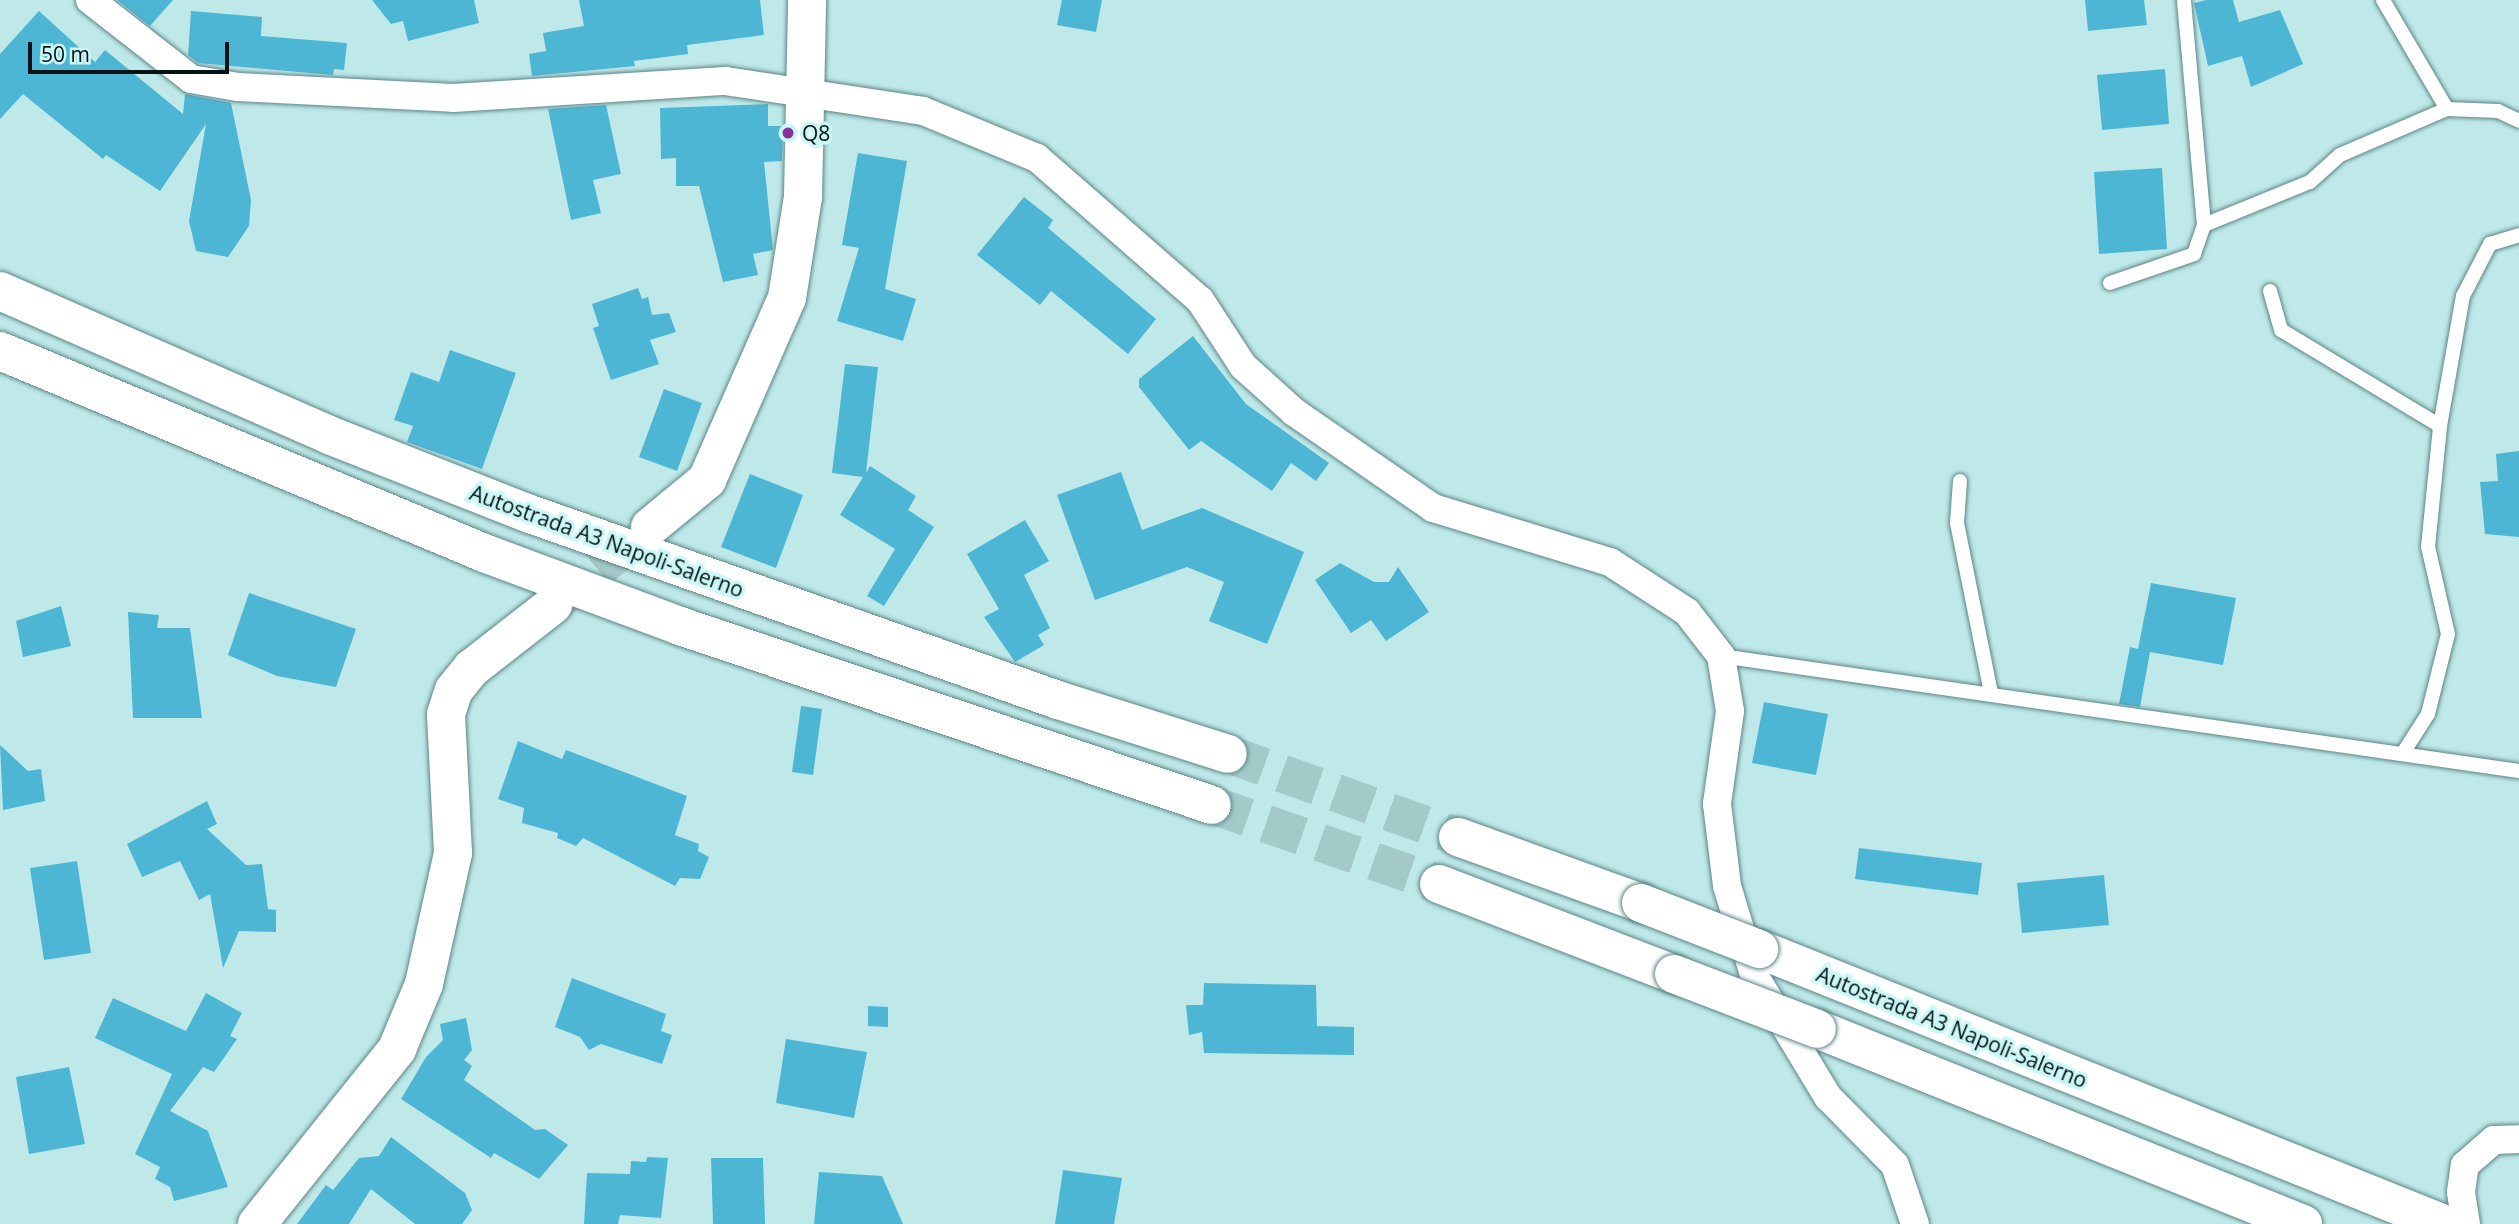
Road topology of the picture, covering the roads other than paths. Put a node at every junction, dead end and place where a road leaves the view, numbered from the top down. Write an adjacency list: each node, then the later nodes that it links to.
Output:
1 (90, 0): 5 (street)
2 (807, 0): 5 (main road)
3 (2184, 0): 8 (lane)
4 (2383, 0): 6 (lane)
5 (807, 92): 16 (main road); 18 (street)
6 (2448, 108): 7 (lane); 8 (lane)
7 (2519, 121)
8 (2204, 225): 10 (lane)
9 (2519, 235): 14 (lane)
10 (2110, 283)
11 (2270, 290): 14 (lane)
12 (0, 291): 21 (main road, Autostrada A3 Napoli-Salerno)
13 (0, 351): 23 (main road)
14 (2440, 426): 20 (lane)
15 (1960, 481): 19 (lane)
16 (650, 527)
17 (554, 606): 28 (main road)
18 (1721, 656): 19 (lane); 29 (street)
19 (1991, 693): 20 (lane)
20 (2403, 753): 22 (lane)
21 (1228, 754)
22 (2519, 771)
23 (1212, 805)
24 (1458, 837): 27 (main road, Autostrada A3 Napoli-Salerno, bridge)
25 (1438, 884): 30 (main road, bridge)
26 (2519, 1139): 31 (street)
27 (2431, 1219)
28 (257, 1224)
29 (1915, 1224)
30 (2303, 1224)
31 (2466, 1224)

